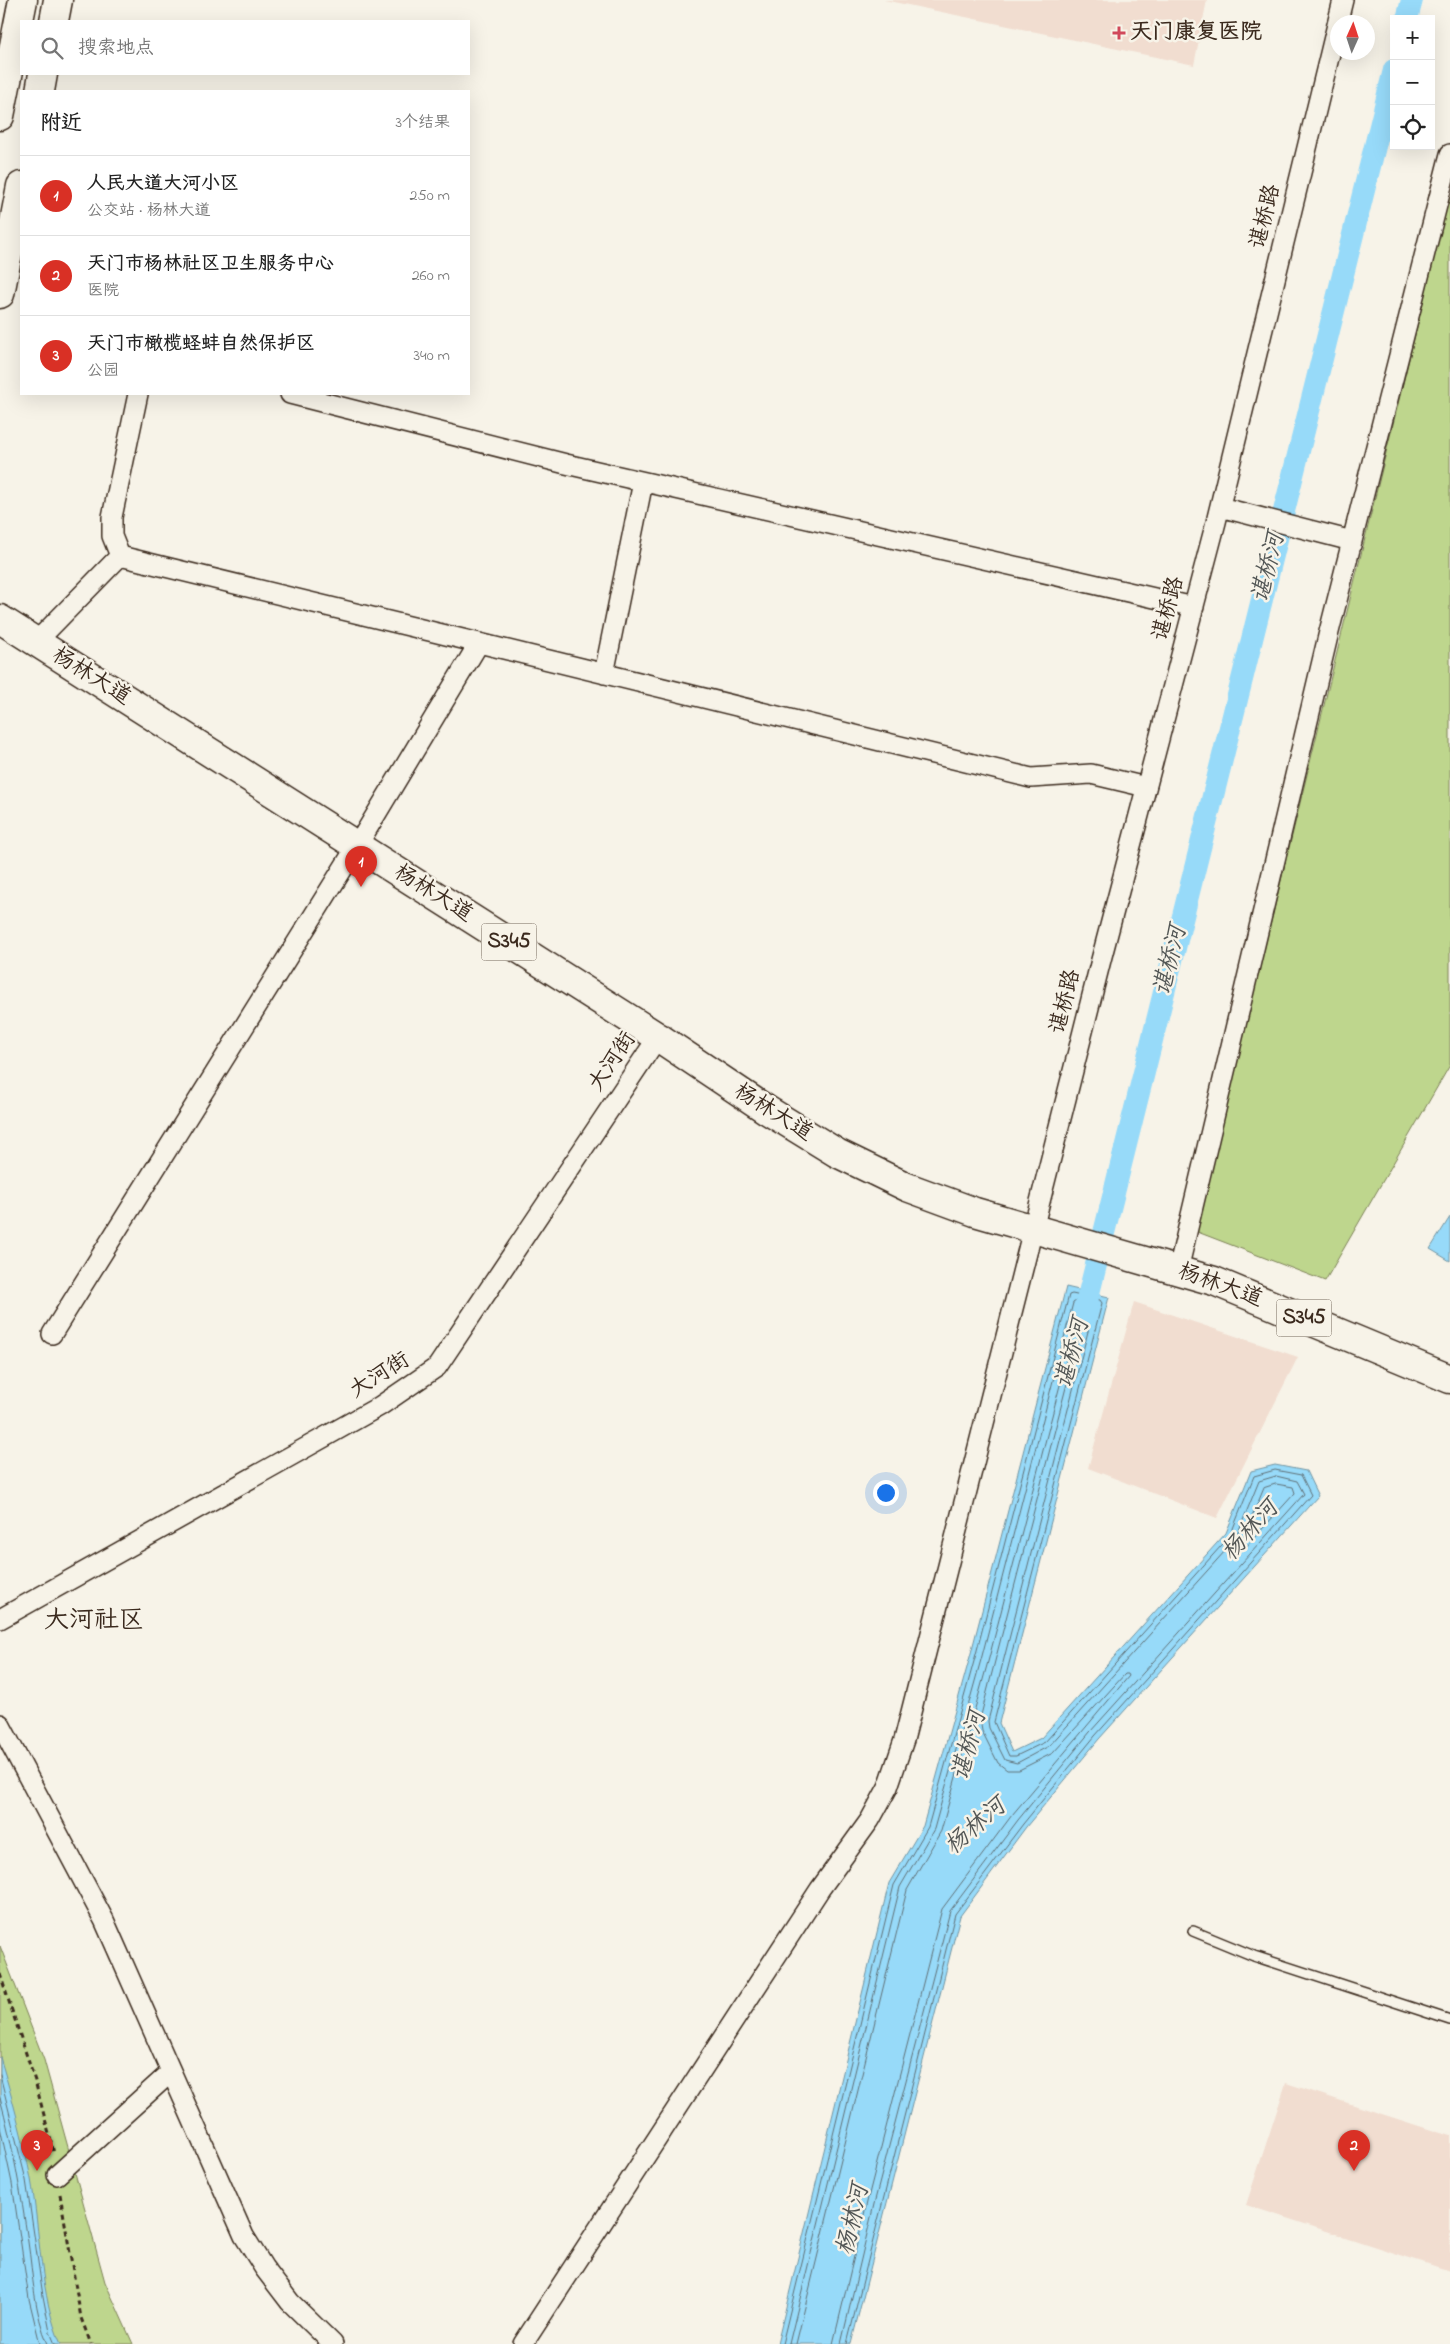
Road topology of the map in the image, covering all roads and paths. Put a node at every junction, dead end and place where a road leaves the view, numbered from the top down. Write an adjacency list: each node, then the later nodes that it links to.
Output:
1 (23, 0): 7 (main road)
2 (58, 0): 4 (main road)
3 (1343, 0): 14 (street, 谌桥路)
4 (54, 20)
5 (44, 75): 6 (main road)
6 (40, 90)
7 (0, 116)
8 (1450, 154): 15 (street)
9 (20, 191): 10 (main road)
10 (0, 294)
11 (138, 395): 16 (street)
12 (294, 395): 13 (street)
13 (643, 482): 17 (street); 21 (street)
14 (1220, 507): 15 (street); 17 (street, 谌桥路)
15 (1352, 541): 26 (street)
16 (120, 556): 19 (street); 20 (street)
17 (1194, 608): 22 (street, 谌桥路)
18 (0, 620): 19 (main road, 杨林大道 / S345)
19 (36, 642): 23 (main road, 杨林大道 / S345)
20 (479, 643): 21 (street); 23 (street)
21 (604, 674): 22 (street)
22 (1146, 787): 25 (street, 谌桥路)
23 (357, 846): 24 (main road, 杨林大道 / S345); 27 (street)
24 (658, 1038): 25 (main road, 杨林大道 / S345); 29 (street, 大河街)
25 (1034, 1229): 26 (main road, S345); 36 (street, 谌桥路)
26 (1167, 1267): 28 (main road, 杨林大道 / S345)
27 (52, 1334)
28 (1450, 1379)
29 (0, 1619)
30 (0, 1724): 33 (street)
31 (1193, 1931): 32 (lane)
32 (1450, 2020)
33 (171, 2072): 34 (street); 35 (street)
34 (58, 2175)
35 (333, 2344)
36 (523, 2344)

